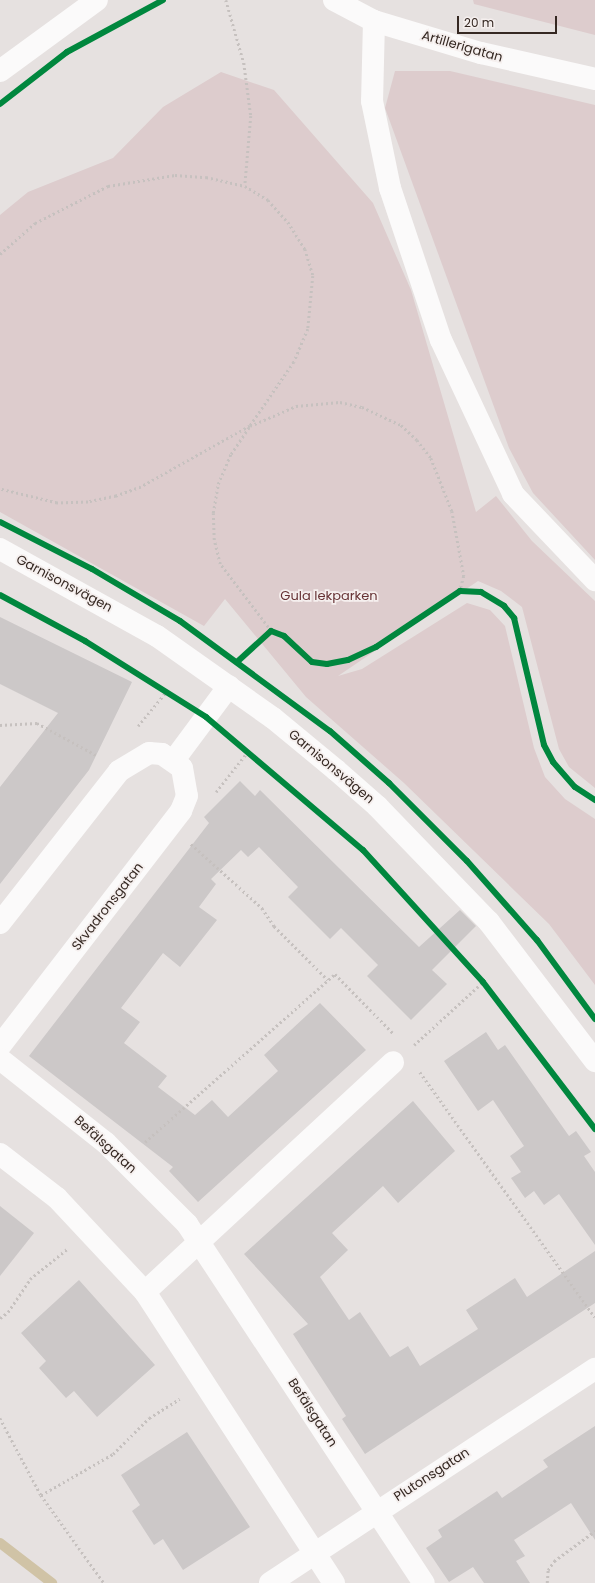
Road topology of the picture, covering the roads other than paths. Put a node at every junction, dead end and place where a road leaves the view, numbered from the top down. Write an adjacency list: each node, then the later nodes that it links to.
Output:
1 (97, 0): 4 (street)
2 (334, 0): 3 (street, Artillerigatan)
3 (374, 21): 5 (street, Artillerigatan); 7 (street)
4 (0, 71)
5 (595, 79)
6 (0, 549): 8 (street, Garnisonsvägen)
7 (595, 580)
8 (229, 686): 9 (street); 14 (street, Garnisonsvägen)
9 (174, 760): 10 (street); 11 (street, Skvadronsgatan)
10 (0, 924)
11 (0, 1046)
12 (400, 1056): 16 (street)
13 (0, 1059): 16 (street, Befälsgatan)
14 (595, 1061)
15 (0, 1154): 17 (street)
16 (200, 1241): 17 (street); 19 (street, Befälsgatan)
17 (145, 1292): 20 (street)
18 (595, 1369): 19 (street, Plutonsgatan)
19 (377, 1511): 20 (street, Plutonsgatan); 23 (street, Befälsgatan)
20 (315, 1554): 21 (street, Plutonsgatan); 22 (street)
21 (270, 1583)
22 (334, 1583)
23 (424, 1583)

